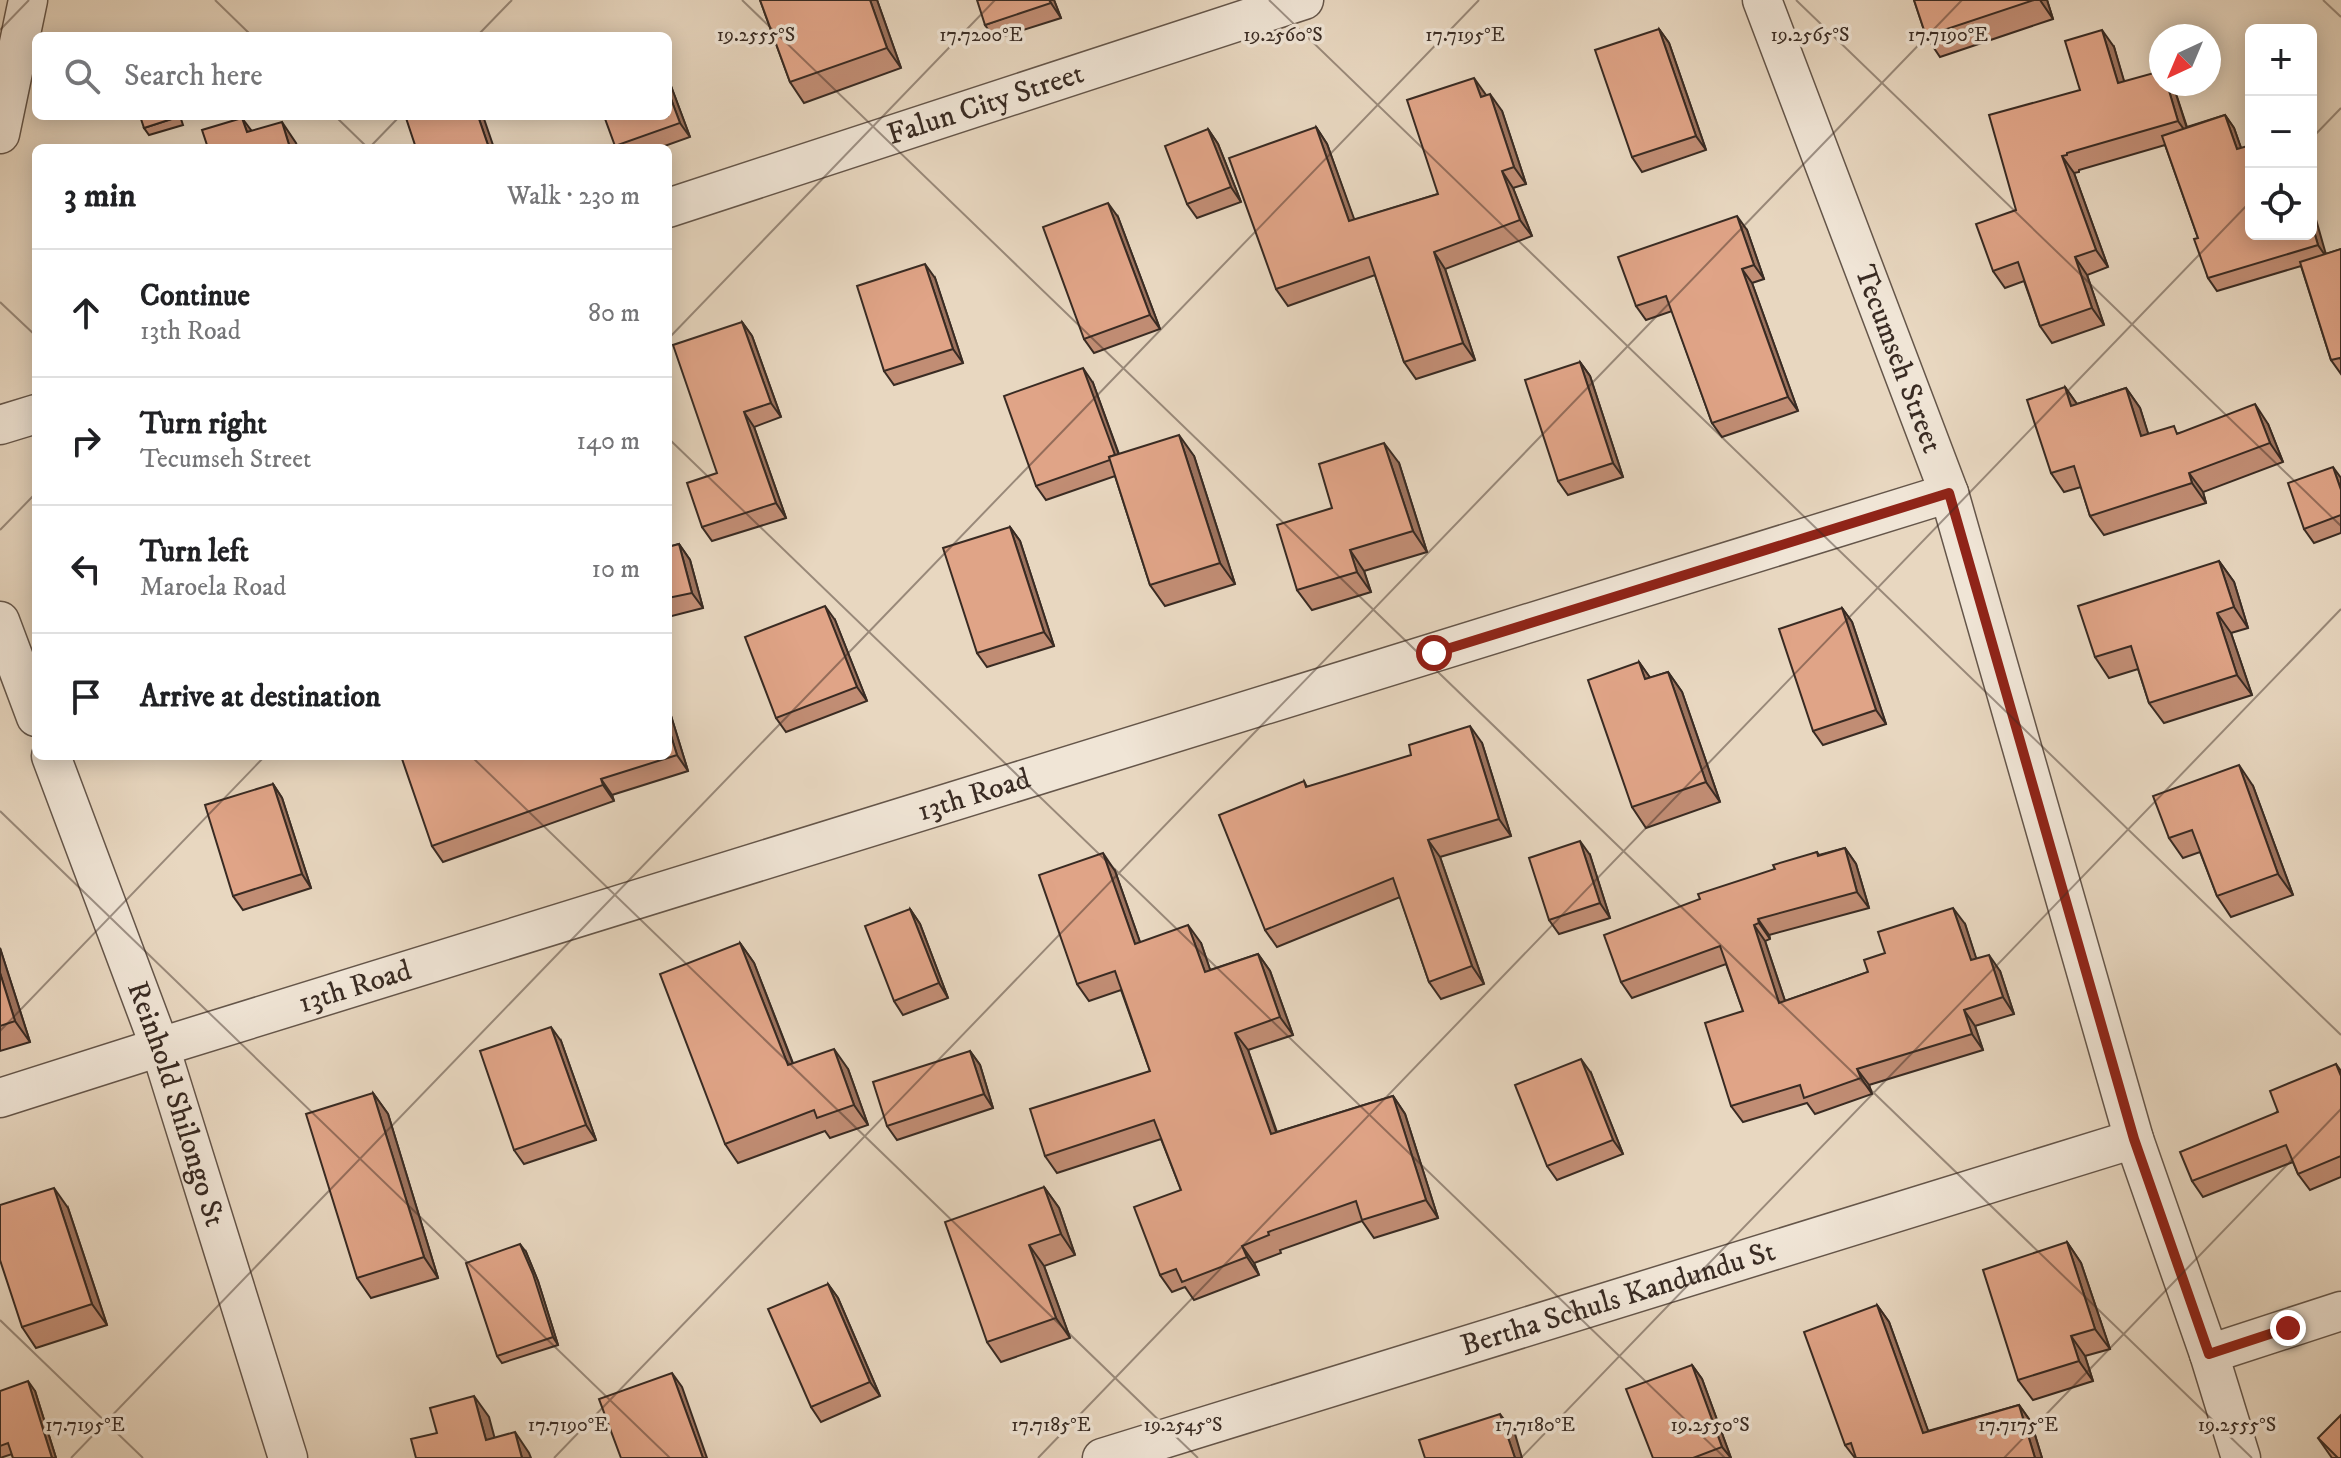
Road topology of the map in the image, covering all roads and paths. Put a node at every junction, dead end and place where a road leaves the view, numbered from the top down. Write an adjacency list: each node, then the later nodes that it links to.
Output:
1 (28, 0): 4 (street)
2 (1304, 0): 5 (street, Falun City Street)
3 (1762, 0): 8 (street, Tecumseh Street)
4 (0, 134)
5 (672, 207)
6 (32, 415): 7 (street)
7 (0, 425)
8 (1949, 493): 12 (street, 13th Road); 14 (street, Tecumseh Street)
9 (0, 621): 10 (street)
10 (32, 706)
11 (52, 760): 12 (street, Reinhold Shilongo St)
12 (160, 1047): 13 (street, 13th Road); 17 (street, Reinhold Shilongo St)
13 (0, 1098)
14 (2134, 1139): 16 (street, Tecumseh Street); 18 (street, Bertha Schuls Kandundu St)
15 (2341, 1311): 16 (street)
16 (2209, 1354): 19 (street, Tecumseh Street)
17 (288, 1458)
18 (1102, 1458)
19 (2241, 1458)

